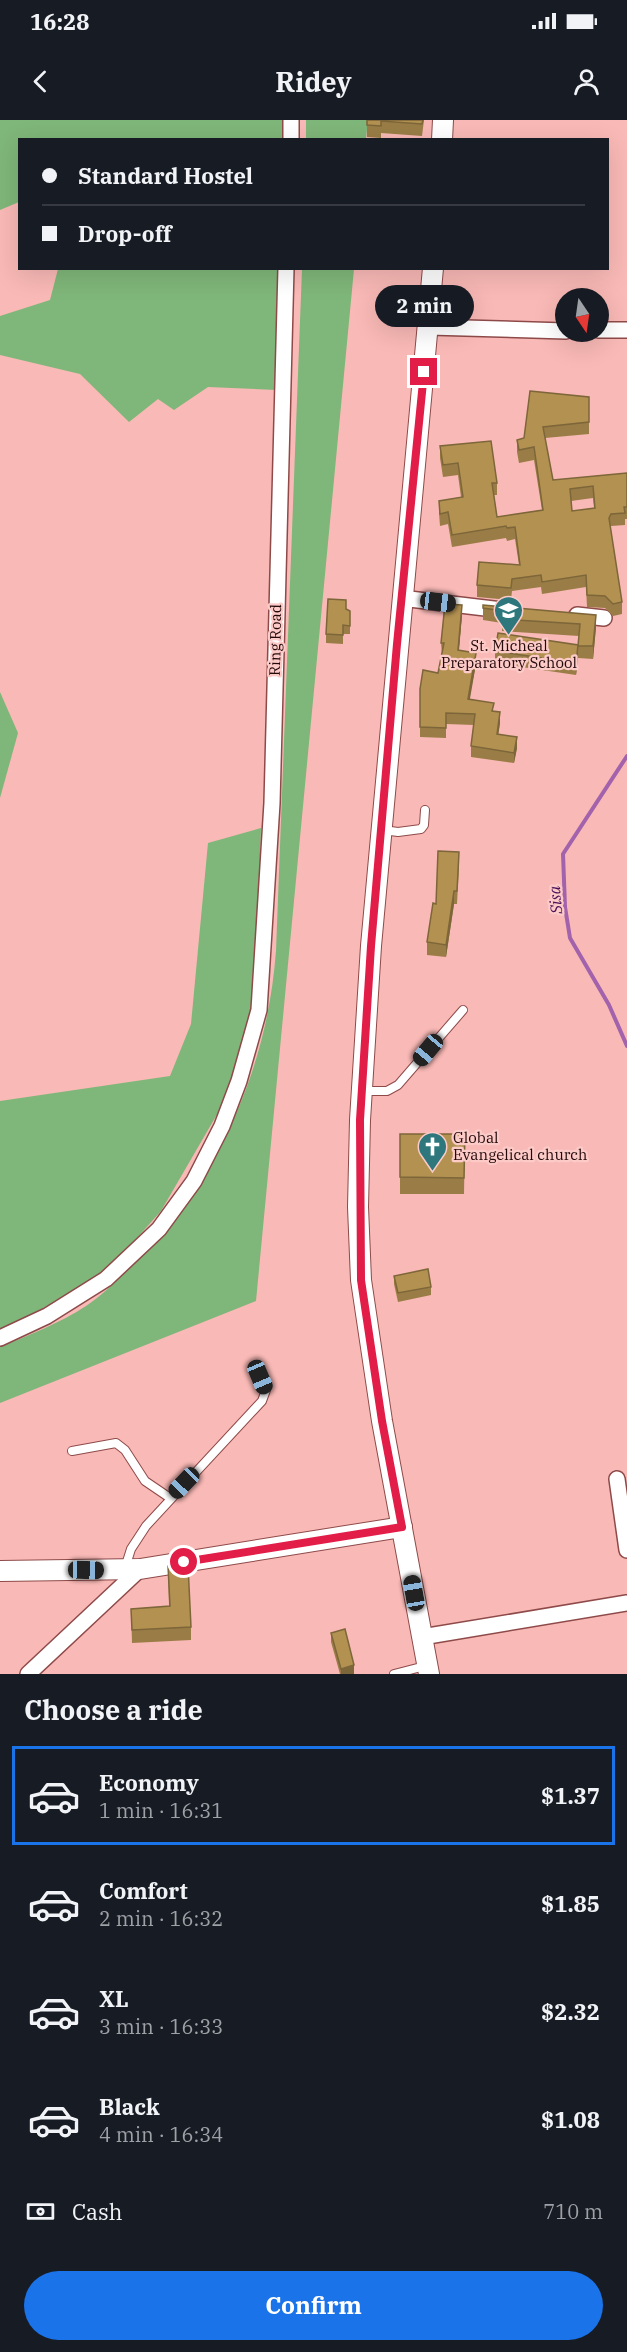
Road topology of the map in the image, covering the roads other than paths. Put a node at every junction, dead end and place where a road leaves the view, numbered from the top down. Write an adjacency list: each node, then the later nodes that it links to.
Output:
1 (291, 120): 3 (street)
2 (443, 120): 4 (street)
3 (291, 138)
4 (442, 138)
5 (286, 270): 19 (street, Ring Road)
6 (433, 270): 7 (street)
7 (429, 327): 8 (street); 11 (street)
8 (555, 330)
9 (609, 330): 10 (street)
10 (627, 330)
11 (401, 598): 12 (street); 16 (street)
12 (518, 611)
13 (563, 614): 14 (street)
14 (604, 618)
15 (425, 810): 16 (lane)
16 (381, 830): 18 (street)
17 (463, 1010): 18 (lane)
18 (361, 1091): 24 (street)
19 (0, 1338)
20 (260, 1377): 23 (lane)
21 (72, 1450): 23 (lane)
22 (617, 1479): 25 (street)
23 (170, 1498): 26 (lane)
24 (402, 1527): 26 (street); 29 (street)
25 (627, 1550)
26 (132, 1570): 27 (street); 31 (street)
27 (0, 1571)
28 (627, 1603): 29 (street)
29 (422, 1638): 30 (street)
30 (428, 1670): 32 (lane)
31 (28, 1674)
32 (394, 1674)

